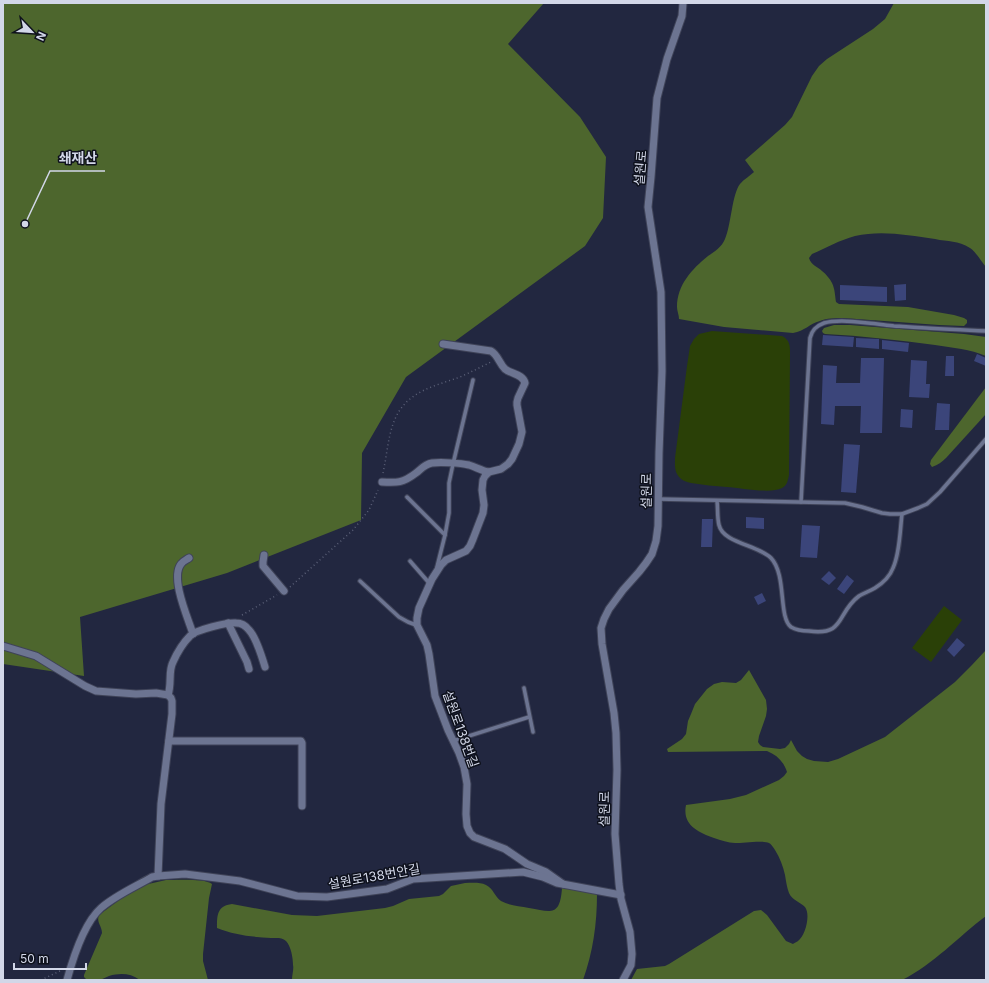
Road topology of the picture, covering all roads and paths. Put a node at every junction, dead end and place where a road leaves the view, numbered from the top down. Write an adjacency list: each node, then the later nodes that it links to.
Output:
1 (683, 3): 11 (street, 설원로)
2 (986, 331): 13 (lane)
3 (443, 344): 4 (street)
4 (499, 359): 8 (street); 9 (path)
5 (473, 380): 7 (lane)
6 (986, 439): 14 (lane)
7 (453, 464): 8 (street); 9 (street); 15 (lane)
8 (489, 472): 19 (street)
9 (382, 482): 22 (path)
10 (406, 497): 15 (lane)
11 (658, 499): 12 (lane); 39 (street, 설원로)
12 (718, 501): 13 (lane); 14 (lane)
13 (801, 502): 14 (lane)
14 (902, 514)
15 (445, 535): 19 (lane)
16 (264, 555): 22 (street)
17 (189, 558): 26 (street)
18 (410, 561): 21 (lane)
19 (436, 573): 21 (street)
20 (360, 582): 25 (lane)
21 (430, 584): 25 (street)
22 (284, 591): 23 (path)
23 (242, 616)
24 (228, 623): 26 (street); 28 (street); 29 (street)
25 (417, 625): 35 (street, 설원로138번길)
26 (193, 634): 31 (street)
27 (3, 646): 31 (street)
28 (265, 667)
29 (249, 669)
30 (524, 688): 32 (lane)
31 (168, 695): 34 (street)
32 (529, 717): 33 (lane); 35 (lane)
33 (533, 732)
34 (168, 741): 36 (street); 37 (street)
35 (453, 741): 38 (street, 설원로138번길)
36 (302, 806)
37 (158, 876): 38 (street, 설원로138번안길); 40 (street, 설원로138번안길)
38 (563, 884): 39 (street, 설원로138번안길)
39 (621, 895): 43 (street, 설원로)
40 (71, 966): 41 (path); 42 (street, 설원로138번안길)
41 (42, 980)
42 (67, 980)
43 (623, 980)

